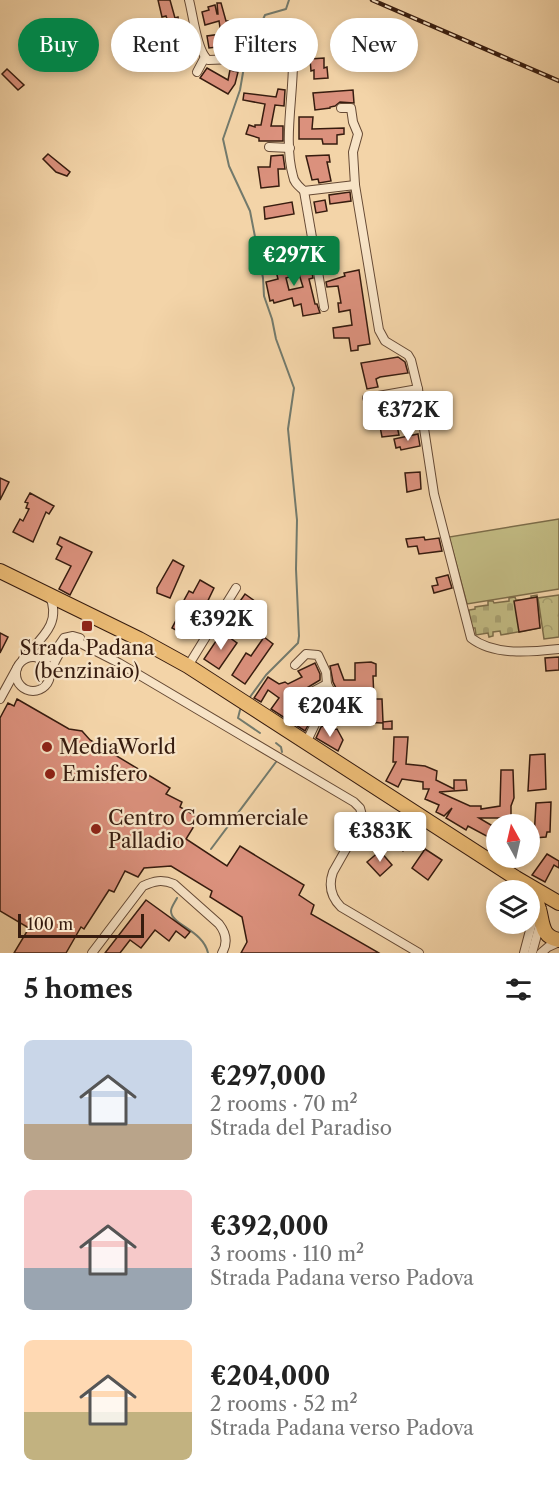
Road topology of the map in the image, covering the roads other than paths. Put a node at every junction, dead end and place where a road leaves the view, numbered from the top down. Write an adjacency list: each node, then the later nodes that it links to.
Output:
1 (189, 0): 2 (street)
2 (205, 57): 3 (street); 6 (street)
3 (201, 64)
4 (341, 108): 7 (street)
5 (269, 147): 6 (street)
6 (290, 148): 8 (street)
7 (355, 185): 8 (street); 10 (street)
8 (304, 190): 9 (street)
9 (324, 307)
10 (418, 389): 11 (street); 15 (street)
11 (367, 398)
12 (0, 571): 14 (main road)
13 (236, 588): 20 (street)
14 (49, 594): 17 (street); 20 (main road)
15 (559, 649)
16 (110, 658): 18 (street); 22 (street); 41 (street)
17 (23, 659): 18 (street); 21 (street)
18 (39, 659): 22 (street)
19 (295, 665): 23 (street)
20 (188, 666): 27 (main road)
21 (17, 668): 24 (street); 26 (street)
22 (49, 674): 24 (street)
23 (327, 684): 25 (street); 27 (street)
24 (23, 687): 26 (street)
25 (310, 693)
26 (0, 700)
27 (307, 741): 28 (main road)
28 (486, 857)
29 (499, 868): 32 (street)
30 (502, 868): 31 (main road)
31 (516, 878): 33 (main road)
32 (511, 880)
33 (559, 904): 34 (main road)
34 (540, 917)
35 (540, 925): 38 (main road)
36 (531, 934): 42 (street)
37 (535, 934): 43 (street)
38 (559, 941): 44 (street)
39 (92, 953): 40 (street)
40 (222, 953)
41 (419, 953)
42 (524, 953)
43 (532, 953)
44 (541, 953)

